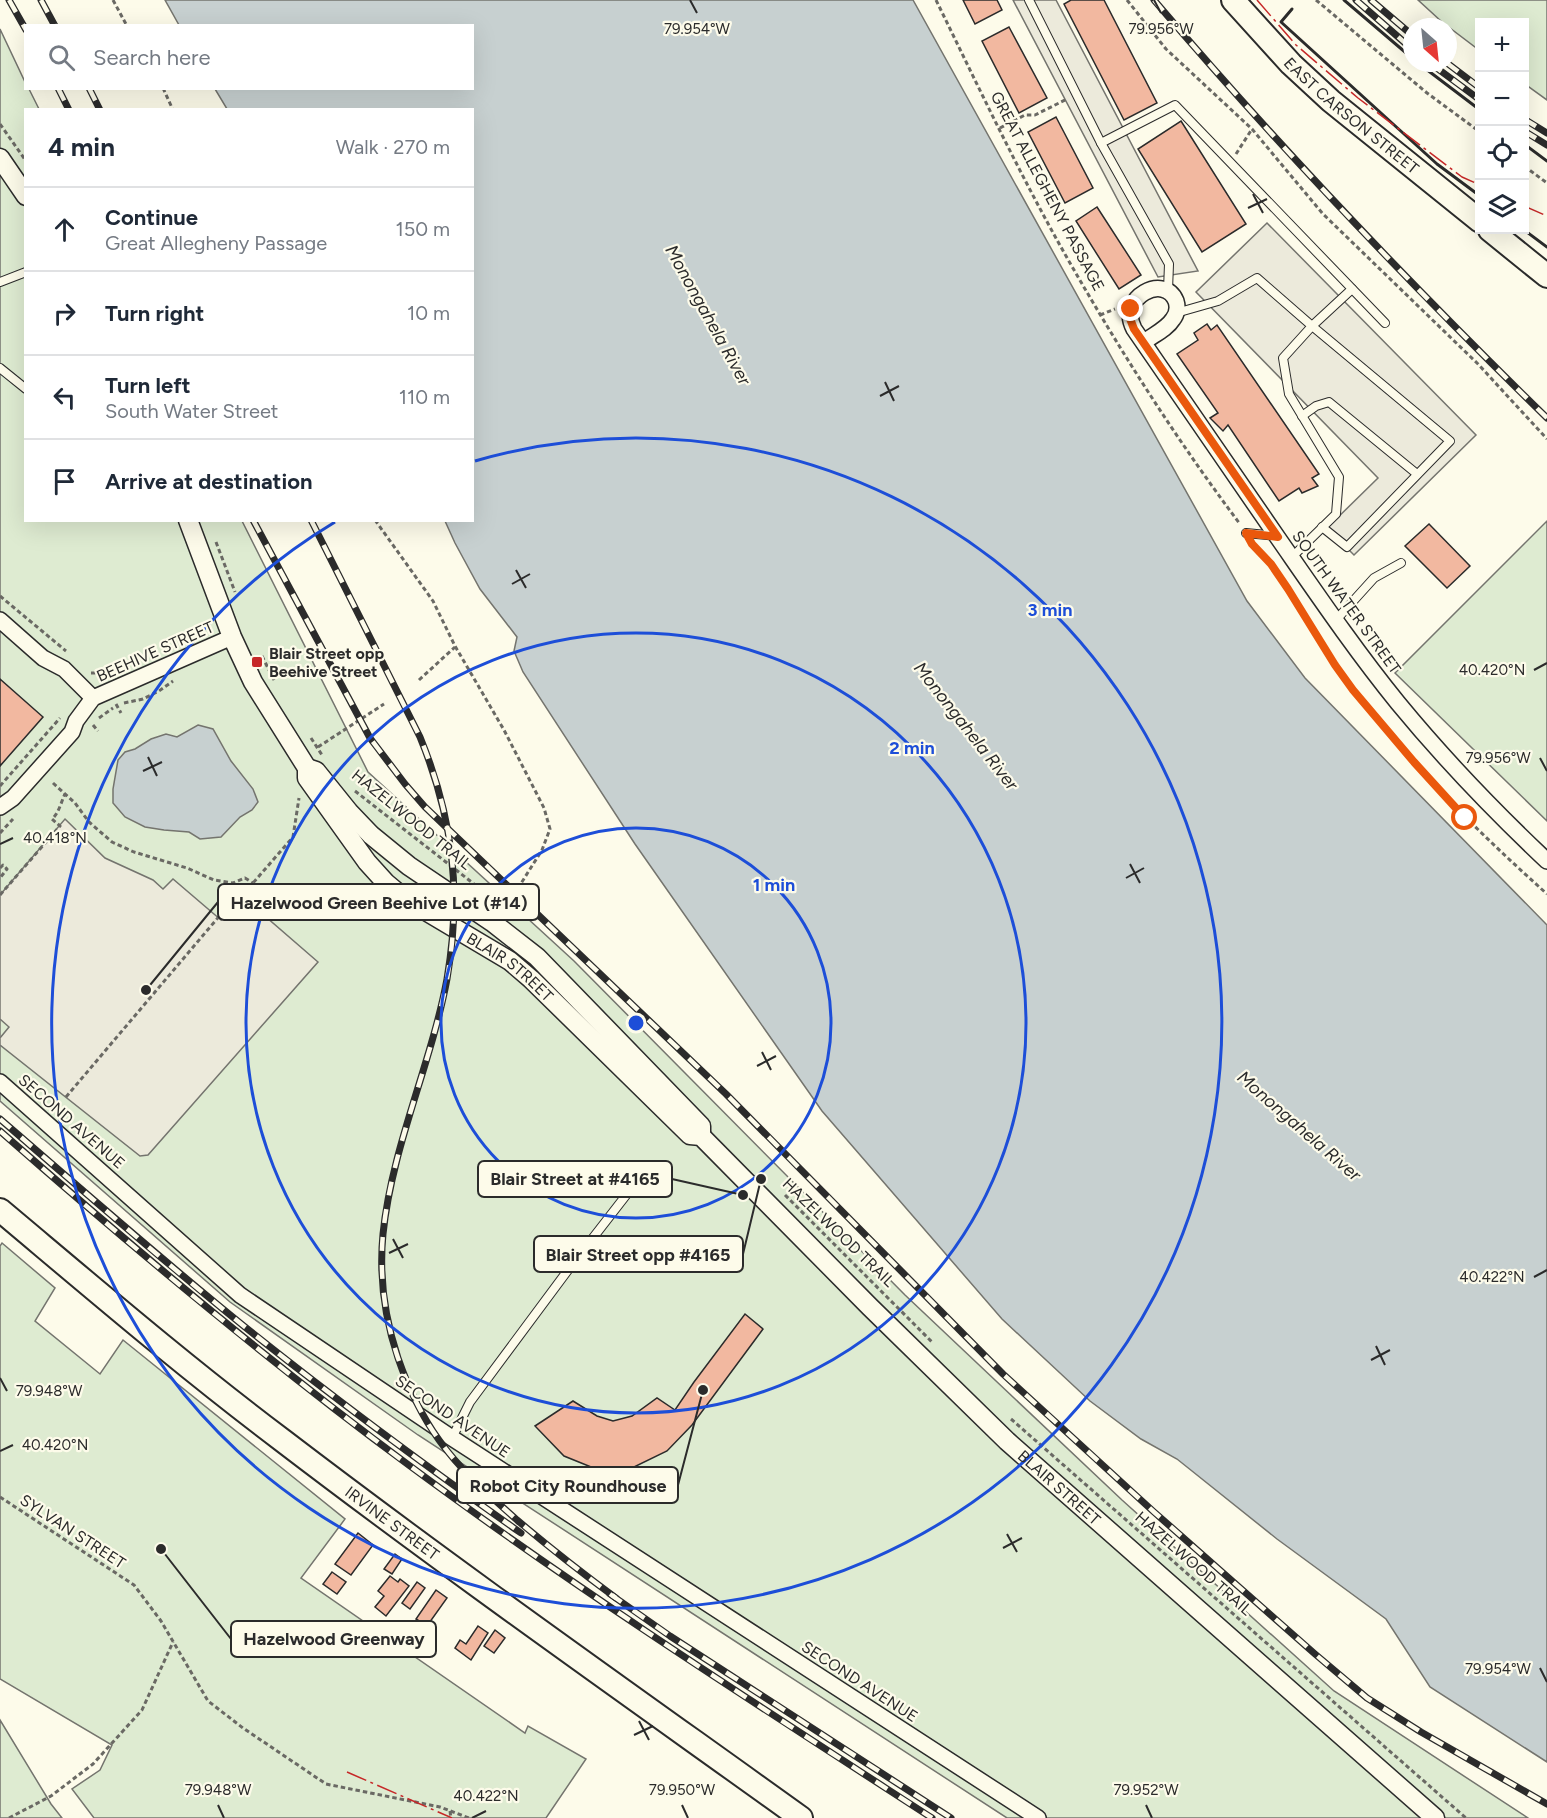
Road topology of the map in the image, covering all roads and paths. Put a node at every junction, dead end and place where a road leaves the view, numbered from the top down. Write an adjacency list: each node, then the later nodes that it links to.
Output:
1 (113, 0): 7 (path)
2 (936, 0): 12 (path, GREAT ALLEGHENY PASSAGE)
3 (1029, 0): 9 (lane)
4 (1127, 0): 13 (path)
5 (1233, 0): 22 (main road, EAST CARSON STREET)
6 (1316, 0): 14 (path)
7 (126, 24)
8 (164, 90): 10 (path)
9 (1077, 94): 12 (path); 15 (lane)
10 (172, 108)
11 (0, 124): 17 (path)
12 (999, 128): 41 (path, GREAT ALLEGHENY PASSAGE)
13 (1252, 129): 18 (path); 36 (path)
14 (1475, 129)
15 (1101, 142): 18 (lane); 28 (lane)
16 (0, 158): 21 (street)
17 (24, 158)
18 (1230, 163): 27 (lane)
19 (1529, 170): 20 (path)
20 (1547, 183)
21 (24, 193)
22 (1475, 218)
23 (1495, 234): 25 (main road)
24 (24, 273): 26 (lane)
25 (1547, 276)
26 (0, 282)
27 (1352, 289): 30 (lane); 31 (lane)
28 (1168, 290): 29 (street); 32 (street, SOUTH WATER STREET)
29 (1176, 314): 31 (lane); 32 (street)
30 (1385, 323)
31 (1312, 326): 35 (lane); 37 (lane)
32 (1144, 342): 43 (street, SOUTH WATER STREET)
33 (0, 368): 34 (lane)
34 (24, 387)
35 (1302, 416): 37 (lane); 40 (lane)
36 (1547, 439)
37 (1418, 474): 40 (lane)
38 (189, 522): 50 (street, BLAIR STREET)
39 (376, 522): 51 (path)
40 (1322, 527): 44 (lane)
41 (1246, 533): 43 (lane); 79 (path, GREAT ALLEGHENY PASSAGE)
42 (214, 536): 47 (path)
43 (1278, 537): 44 (street, SOUTH WATER STREET)
44 (1292, 557): 49 (street, SOUTH WATER STREET)
45 (1401, 563): 49 (lane)
46 (0, 596): 53 (path)
47 (238, 600)
48 (0, 620): 59 (street)
49 (1336, 620): 75 (street, SOUTH WATER STREET)
50 (232, 637): 59 (street, BEEHIVE STREET); 66 (street, BLAIR STREET)
51 (455, 646): 57 (path); 81 (path)
52 (259, 651): 58 (path)
53 (67, 652)
54 (83, 666): 55 (path)
55 (100, 673)
56 (180, 678): 62 (path)
57 (419, 680)
58 (279, 689)
59 (93, 698): 72 (street, BEEHIVE STREET)
60 (384, 704): 64 (path)
61 (67, 710): 68 (path)
62 (88, 732)
63 (306, 732): 64 (path)
64 (317, 748): 65 (path)
65 (326, 759)
66 (307, 768): 83 (street, BLAIR STREET); 86 (street, BLAIR STREET)
67 (53, 783): 70 (path)
68 (0, 786)
69 (353, 789): 81 (path, HAZELWOOD TRAIL)
70 (65, 794): 78 (path); 80 (path)
71 (300, 794): 78 (path)
72 (0, 807)
73 (15, 816): 74 (path)
74 (0, 833)
75 (1547, 861)
76 (0, 868): 77 (path)
77 (0, 878)
78 (252, 883): 85 (path)
79 (1547, 894)
80 (0, 895)
81 (502, 906): 82 (path, HAZELWOOD TRAIL); 83 (path)
82 (509, 913)
83 (492, 922): 86 (street, BLAIR STREET)
84 (0, 1082): 92 (street, SECOND AVENUE)
85 (66, 1097)
86 (701, 1136): 101 (street, BLAIR STREET)
87 (627, 1194): 92 (lane)
88 (784, 1194): 90 (path, HAZELWOOD TRAIL)
89 (0, 1210): 99 (main road, IRVINE STREET)
90 (938, 1348)
91 (1004, 1412): 102 (path, HAZELWOOD TRAIL)
92 (452, 1437): 100 (street, SECOND AVENUE)
93 (0, 1497): 94 (path, SYLVAN STREET)
94 (173, 1641): 95 (path); 96 (path)
95 (450, 1811): 97 (path); 98 (path)
96 (9, 1818)
97 (451, 1818)
98 (469, 1818)
99 (801, 1818)
100 (1038, 1818)
101 (1435, 1818)
102 (1466, 1818)

